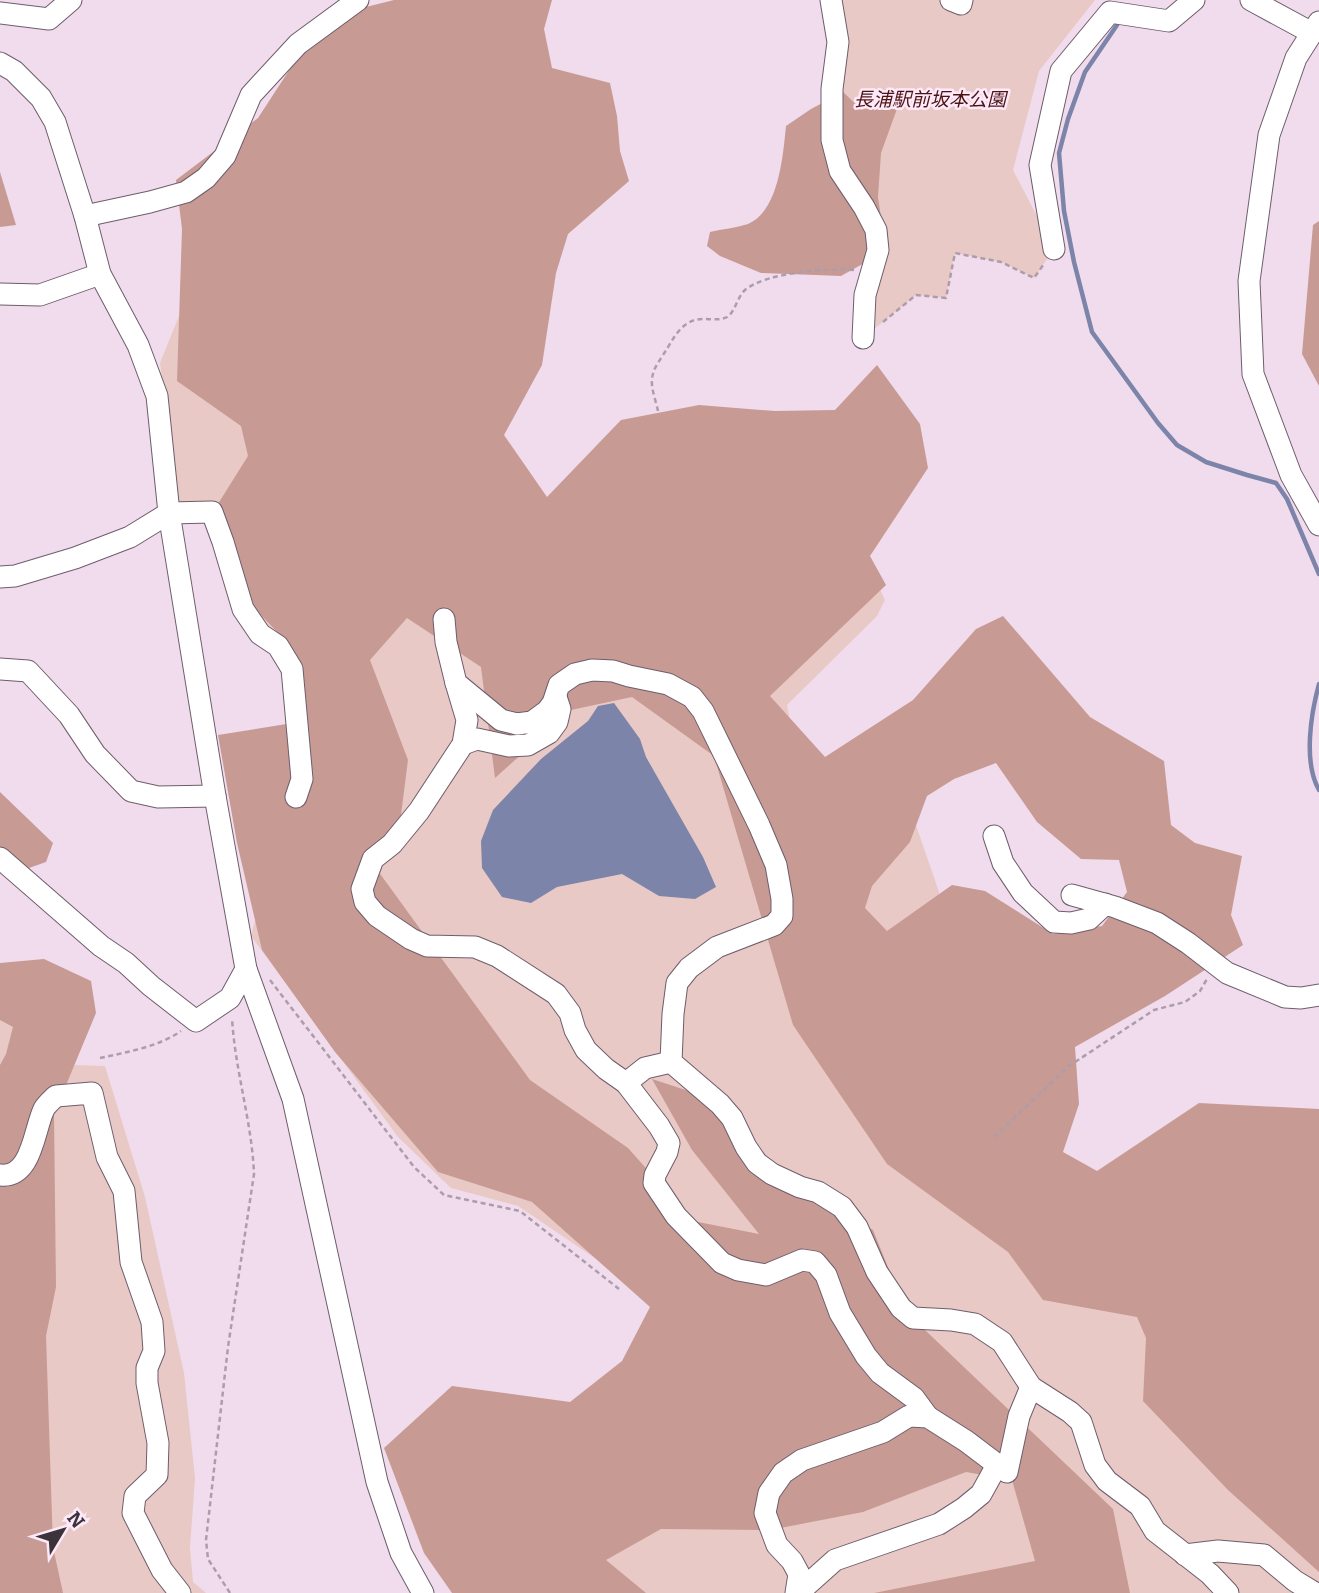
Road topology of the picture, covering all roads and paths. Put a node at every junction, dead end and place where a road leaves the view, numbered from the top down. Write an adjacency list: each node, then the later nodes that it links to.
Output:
1 (71, 0): 8 (street)
2 (358, 0): 11 (street)
3 (831, 0): 13 (street)
4 (951, 0): 5 (street)
5 (962, 0)
6 (1194, 0): 12 (street)
7 (1251, 0): 9 (street)
8 (0, 13)
9 (1315, 28): 19 (street)
10 (0, 63): 11 (street)
11 (85, 216): 14 (street)
12 (1054, 249): 16 (path)
13 (871, 272): 16 (street); 17 (path)
14 (100, 274): 15 (street); 18 (street)
15 (0, 294)
16 (863, 338)
17 (658, 411)
18 (169, 513): 20 (street); 26 (street); 27 (street)
19 (1319, 525)
20 (0, 577)
21 (444, 619): 23 (street)
22 (0, 669): 26 (street)
23 (456, 682): 24 (street); 25 (street)
24 (555, 695): 25 (street); 39 (street)
25 (463, 744): 40 (street)
26 (215, 796): 32 (street)
27 (296, 797)
28 (994, 836): 31 (street)
29 (0, 858): 37 (street)
30 (1072, 895): 31 (street)
31 (1105, 904): 33 (street)
32 (246, 969): 36 (street); 50 (street)
33 (1222, 969): 35 (street); 41 (path)
34 (267, 975): 43 (path)
35 (1319, 995)
36 (230, 998): 37 (street); 49 (path)
37 (196, 1021): 38 (path)
38 (100, 1058)
39 (671, 1062): 40 (street); 44 (street)
40 (626, 1083): 45 (street)
41 (994, 1137)
42 (0, 1175): 48 (street)
43 (620, 1289)
44 (1031, 1387): 46 (street); 47 (street)
45 (928, 1417): 46 (street); 51 (street)
46 (997, 1465): 51 (street)
47 (1185, 1555): 52 (street); 53 (street)
48 (180, 1593)
49 (230, 1593)
50 (423, 1593)
51 (797, 1593)
52 (1228, 1593)
53 (1315, 1593)

